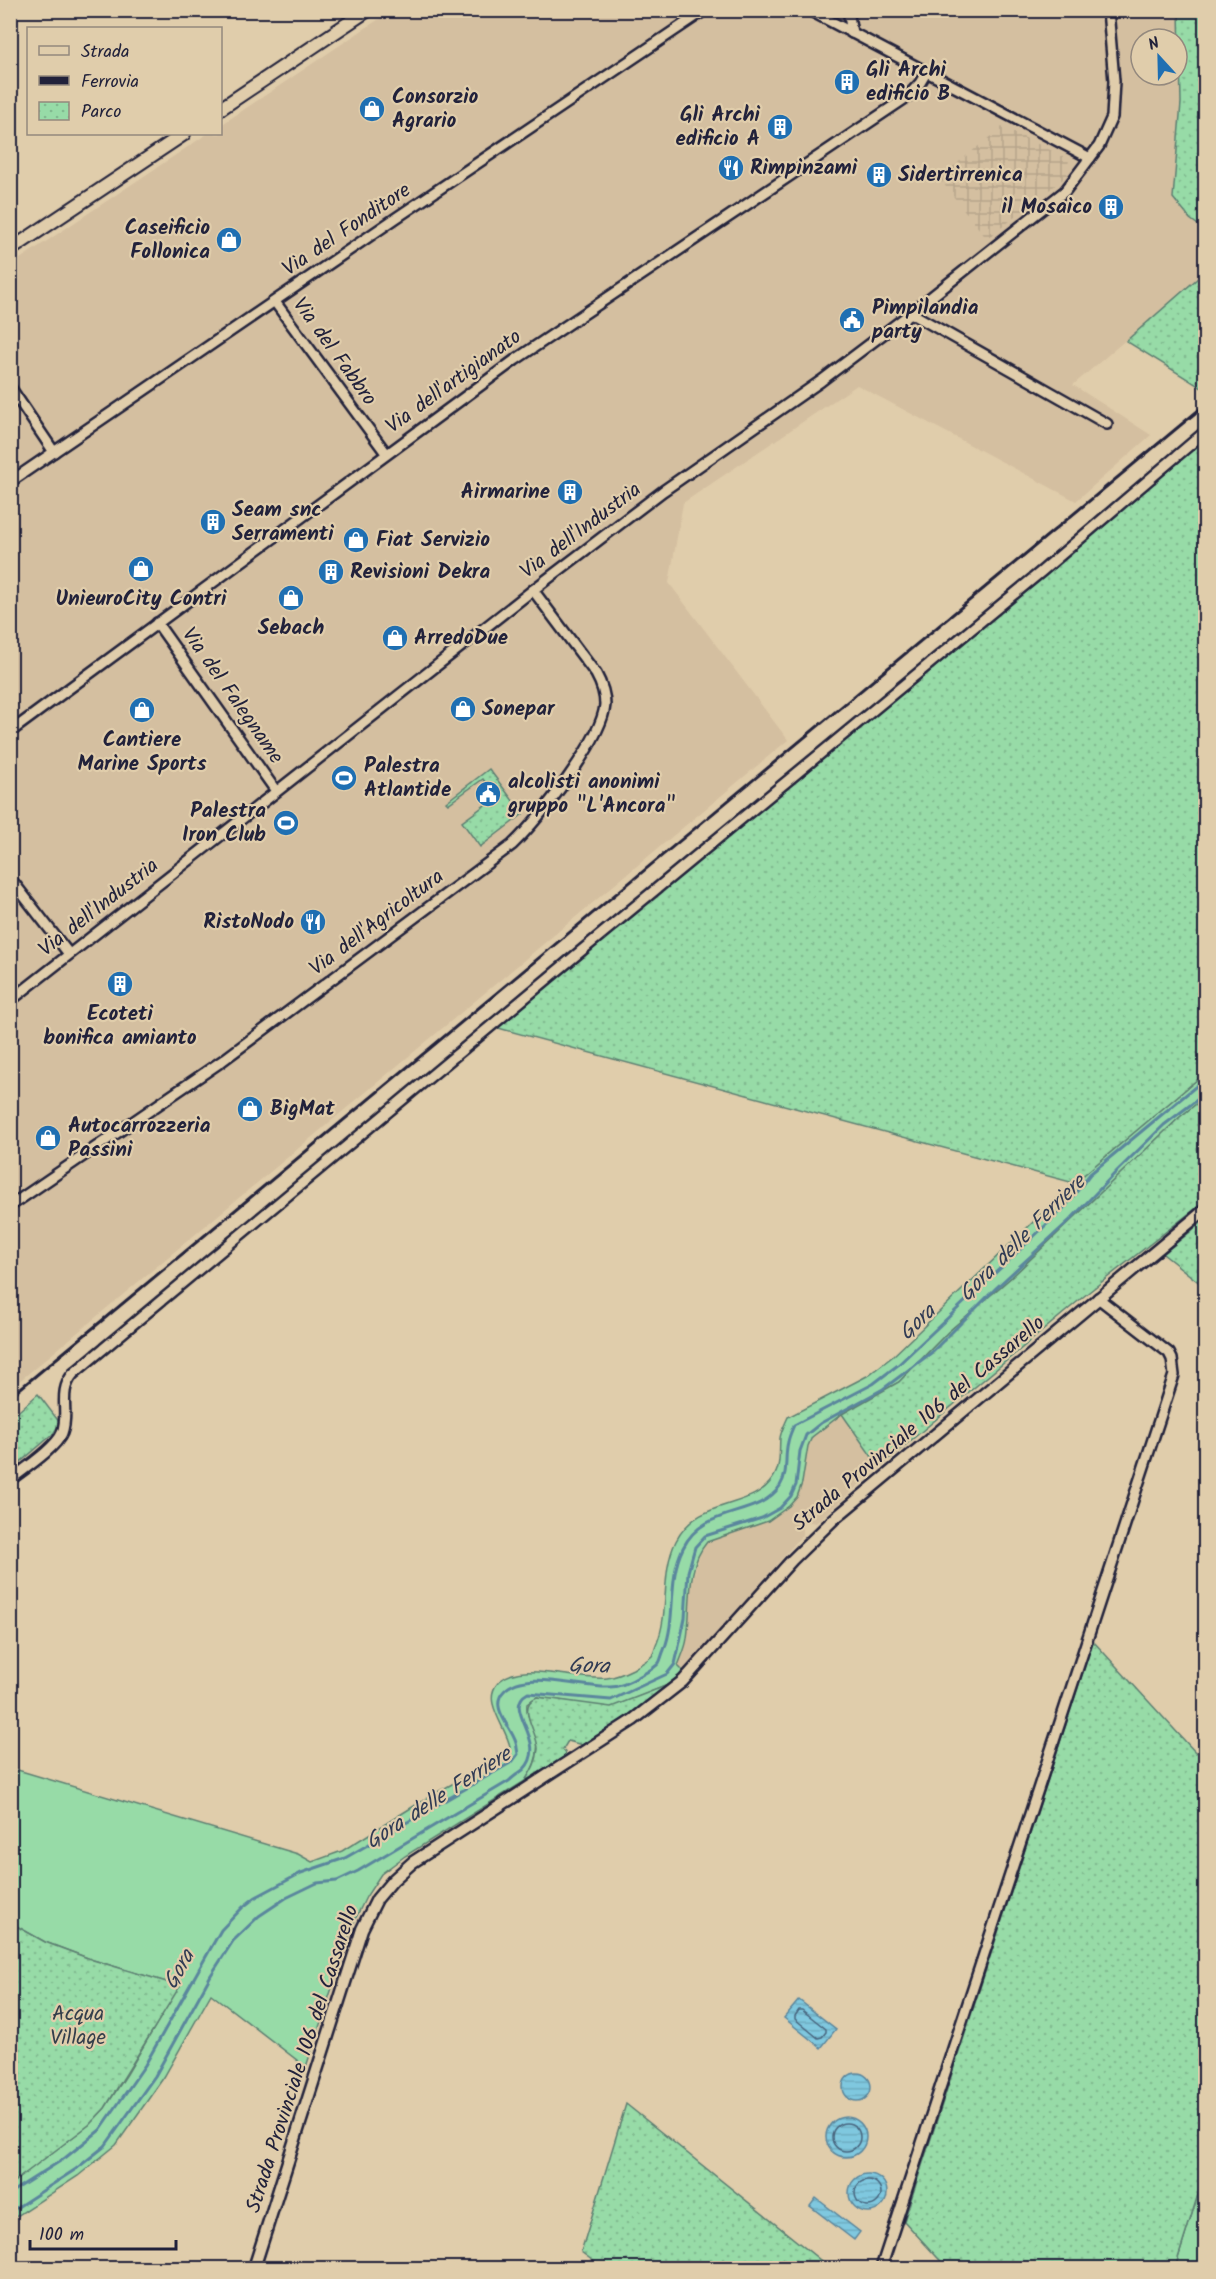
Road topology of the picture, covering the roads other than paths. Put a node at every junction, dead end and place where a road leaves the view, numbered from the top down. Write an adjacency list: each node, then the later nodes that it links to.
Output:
1 (368, 10): 8 (main road)
2 (705, 10): 12 (street, Via del Fonditore)
3 (848, 10): 6 (street)
4 (1108, 10): 10 (street, Via dell'Industria)
5 (811, 11): 6 (street)
6 (852, 33): 7 (street)
7 (926, 73): 10 (street); 18 (street, Via dell'artigianato)
8 (222, 109)
9 (182, 135): 11 (main road)
10 (1090, 159): 13 (street, Via dell'Industria)
11 (10, 250)
12 (274, 302): 17 (street, Via del Fonditore); 18 (street, Via del Fabbro)
13 (911, 313): 15 (street); 20 (street, Via dell'Industria)
14 (10, 387): 17 (street)
15 (1107, 424)
16 (1206, 431): 30 (street)
17 (54, 452): 19 (street, Via del Fonditore)
18 (386, 453): 21 (street, Via dell'artigianato)
19 (10, 482)
20 (533, 590): 23 (street, Via dell'Industria); 27 (street, Via dell'Agricoltura)
21 (157, 623): 22 (street, Via dell'artigianato); 23 (street, Via del Falegname)
22 (10, 732)
23 (276, 791): 25 (street, Via dell'Industria)
24 (10, 878): 25 (street)
25 (69, 954): 26 (street, Via dell'Industria)
26 (10, 1001)
27 (10, 1206)
28 (1206, 1209): 29 (street, Strada Provinciale 106 del Cassarello)
29 (1098, 1298): 31 (street, Strada Provinciale 106 del Cassarello); 32 (street)
30 (10, 1480)
31 (254, 2268)
32 (881, 2268)

